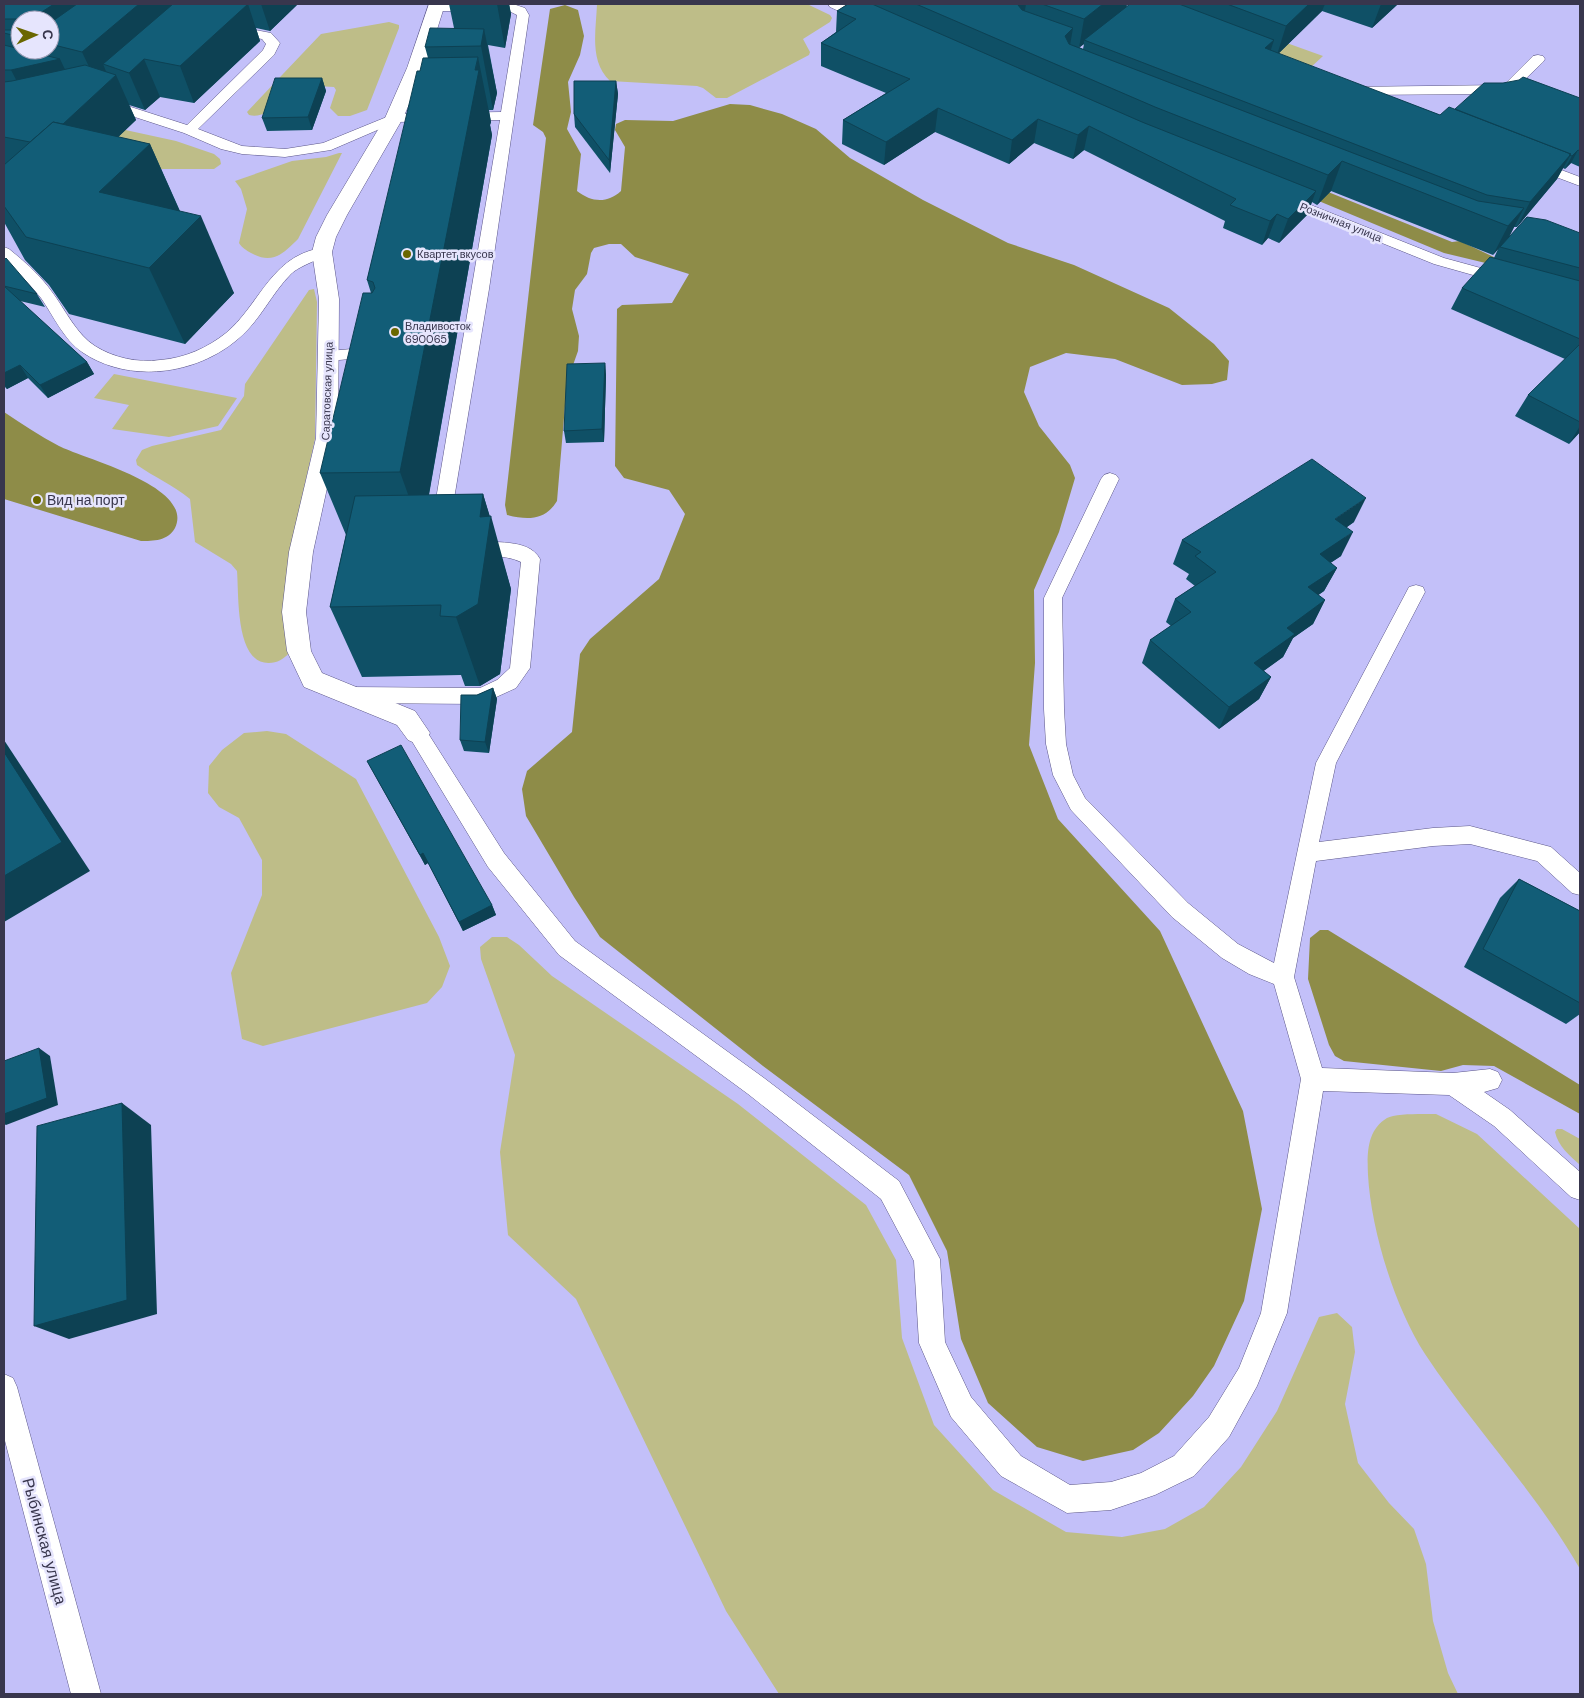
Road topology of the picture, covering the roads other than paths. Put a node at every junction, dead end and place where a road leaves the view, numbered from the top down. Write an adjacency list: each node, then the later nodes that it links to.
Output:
1 (834, 4): 3 (lane)
2 (436, 6): 8 (lane); 9 (street, Саратовская улица)
3 (881, 25)
4 (211, 26): 10 (lane)
5 (1538, 59): 7 (lane)
6 (121, 90): 10 (lane)
7 (1383, 105)
8 (507, 116): 9 (lane); 21 (lane)
9 (394, 118): 10 (lane); 15 (street, Саратовская улица)
10 (189, 130)
11 (1518, 158): 12 (lane)
12 (1580, 182)
13 (1268, 192): 16 (lane, Розничная улица)
14 (4, 252): 15 (lane)
15 (322, 252): 18 (street, Саратовская улица)
16 (1516, 282)
17 (386, 351): 18 (lane)
18 (328, 356): 21 (street, Саратовская улица)
19 (1110, 479): 25 (lane)
20 (1416, 592): 23 (lane)
21 (347, 695): 22 (street, Саратовская улица)
22 (418, 733): 26 (lane)
23 (1307, 853): 24 (lane); 25 (lane)
24 (1580, 886)
25 (1283, 977): 26 (lane)
26 (1313, 1079): 28 (lane)
27 (1490, 1080): 28 (lane)
28 (1453, 1084): 29 (lane)
29 (1580, 1188)
30 (4, 1387): 31 (lane, Рыбинская улица)
31 (86, 1694)

